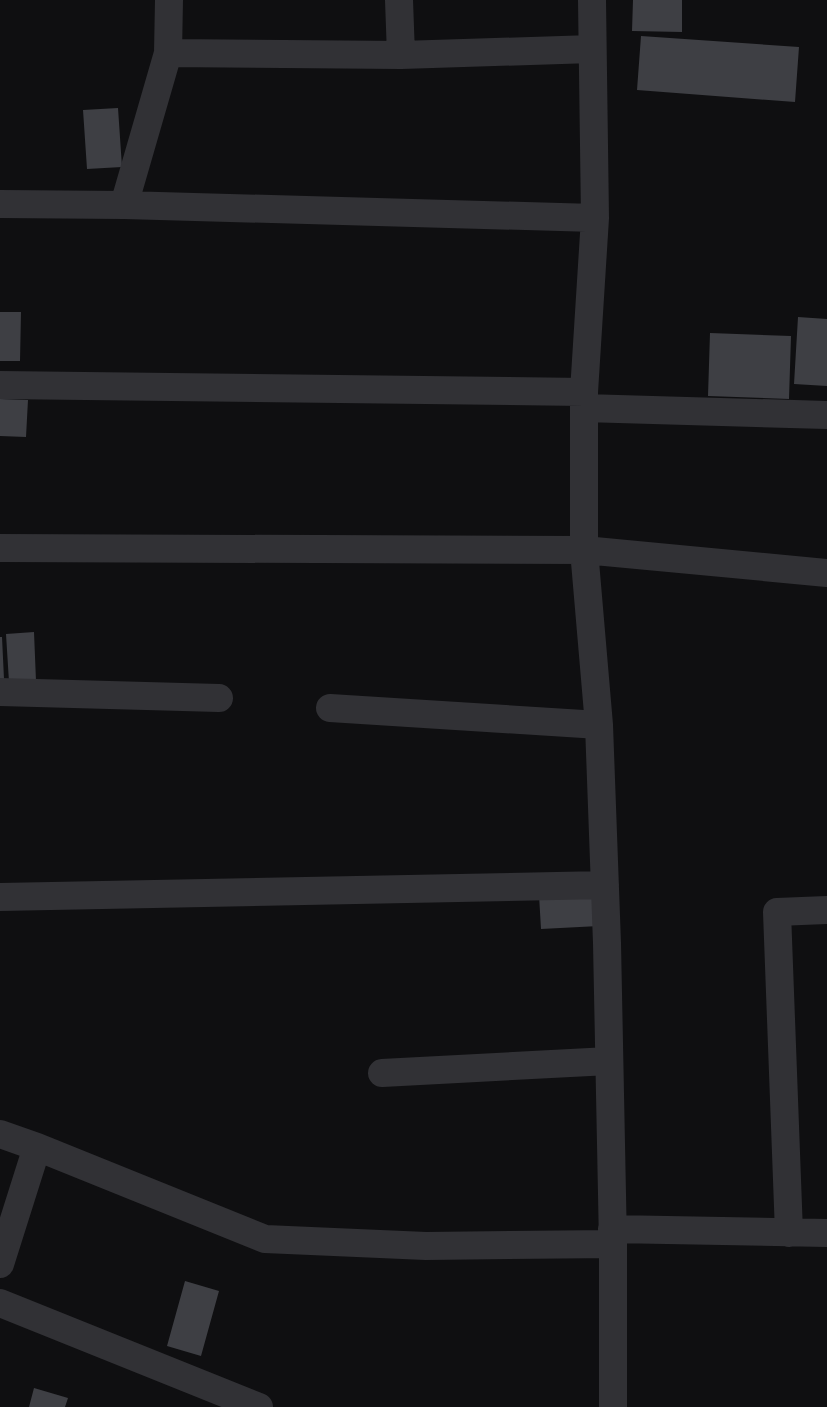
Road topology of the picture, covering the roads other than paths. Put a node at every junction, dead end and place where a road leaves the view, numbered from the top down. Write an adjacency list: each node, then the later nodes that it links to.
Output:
1 (169, 0): 5 (street)
2 (399, 0): 6 (street)
3 (592, 0): 4 (street)
4 (592, 49): 6 (street); 9 (street)
5 (168, 54): 6 (street); 8 (street)
6 (401, 55)
7 (0, 204): 8 (street)
8 (124, 205): 9 (street)
9 (594, 218): 11 (street)
10 (0, 385): 11 (street)
11 (584, 400): 12 (street); 14 (street)
12 (827, 415)
13 (0, 548): 14 (street)
14 (584, 550): 15 (street); 19 (street)
15 (827, 573)
16 (0, 692): 17 (street)
17 (218, 698)
18 (330, 708): 19 (street)
19 (599, 725): 20 (street)
20 (605, 886): 21 (street); 23 (street)
21 (0, 897)
22 (827, 910): 27 (street)
23 (610, 1061): 24 (street); 29 (street)
24 (382, 1073)
25 (0, 1134): 26 (street)
26 (37, 1147): 29 (street); 30 (street)
27 (788, 1233): 28 (street); 29 (street)
28 (827, 1234)
29 (612, 1237): 33 (street)
30 (0, 1264)
31 (0, 1303): 32 (street)
32 (259, 1407)
33 (613, 1407)

